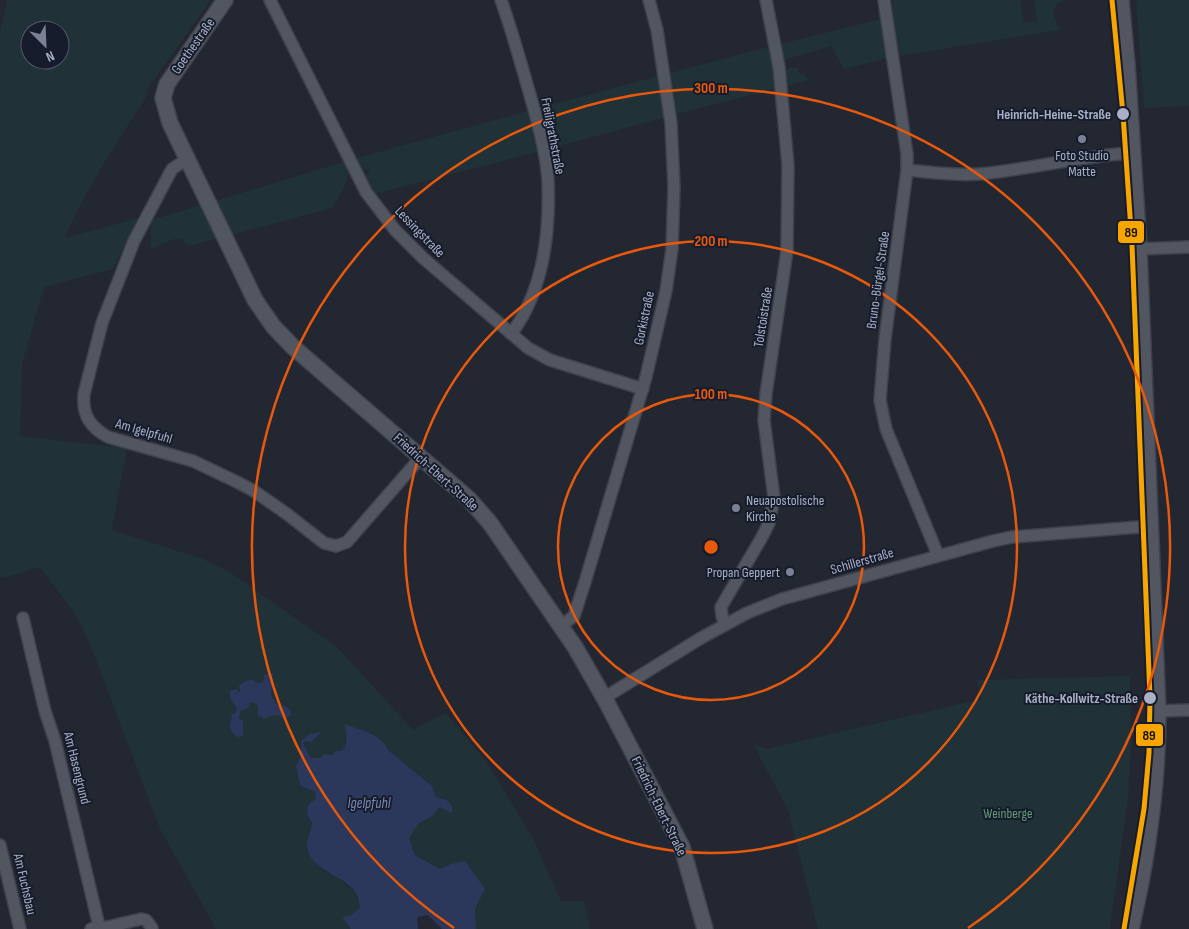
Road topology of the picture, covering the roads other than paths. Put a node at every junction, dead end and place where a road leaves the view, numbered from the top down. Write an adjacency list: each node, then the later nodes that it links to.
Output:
1 (225, 0): 8 (street, Goethestraße)
2 (270, 0): 14 (street, Lessingstraße)
3 (501, 0): 14 (street, Freiligrathstraße)
4 (649, 0): 15 (street, Gorkistraße)
5 (766, 0): 20 (street, Tolstoistraße)
6 (884, 0): 11 (street, Bruno-Bürgel-Straße)
7 (1121, 0): 9 (street)
8 (164, 94): 10 (street, Friedrich-Ebert-Straße)
9 (1132, 153): 11 (street); 13 (street)
10 (187, 159): 16 (street, Friedrich-Ebert-Straße); 16 (street, Am Igelpfuhl)
11 (907, 170): 18 (street, Bruno-Bürgel-Straße)
12 (1189, 247): 13 (street)
13 (1139, 249): 17 (street)
14 (511, 334): 15 (street, Lessingstraße)
15 (643, 389): 21 (street, Gorkistraße)
16 (421, 457): 21 (street, Friedrich-Ebert-Straße)
17 (1151, 526): 18 (street, Schillerstraße); 24 (street)
18 (938, 555): 20 (street, Schillerstraße)
19 (23, 618): 26 (street, Am Hasengrund)
20 (725, 624): 22 (street, Schillerstraße)
21 (561, 626): 22 (street, Friedrich-Ebert-Straße)
22 (604, 698): 29 (street, Friedrich-Ebert-Straße)
23 (1189, 710): 24 (street)
24 (1158, 711): 30 (street)
25 (0, 845): 28 (street, Am Fuchsbau)
26 (95, 928): 27 (street)
27 (152, 928)
28 (20, 929)
29 (704, 929)
30 (1131, 929)

